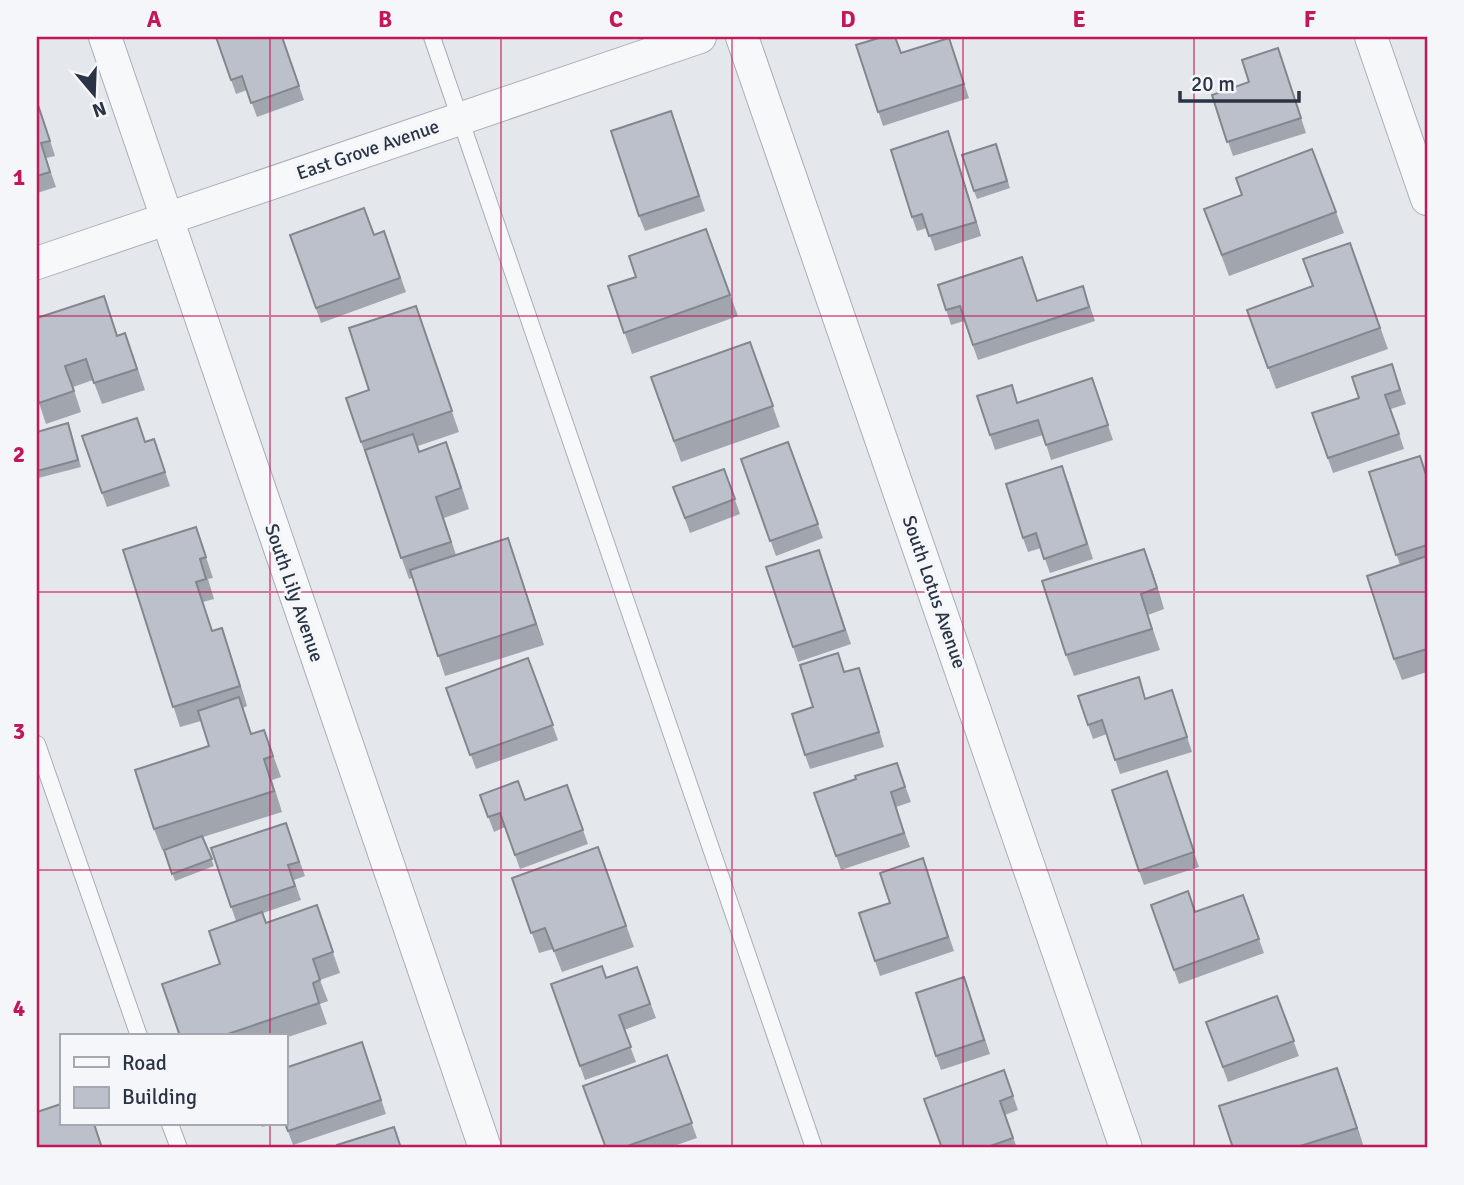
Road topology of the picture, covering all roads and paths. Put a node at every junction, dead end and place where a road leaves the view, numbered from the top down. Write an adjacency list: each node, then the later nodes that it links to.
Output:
1 (105, 37): 8 (street, South Lily Avenue)
2 (432, 37): 6 (lane)
3 (700, 37): 6 (street, East Grove Avenue)
4 (742, 37): 16 (street, South Lotus Avenue)
5 (1371, 37): 7 (street)
6 (460, 119): 8 (street, East Grove Avenue); 15 (lane)
7 (1427, 199)
8 (166, 219): 9 (street, East Grove Avenue); 14 (street, South Lily Avenue)
9 (37, 263)
10 (37, 744): 11 (lane)
11 (138, 1034)
12 (171, 1126): 13 (lane)
13 (179, 1148)
14 (485, 1148)
15 (814, 1148)
16 (1126, 1148)

